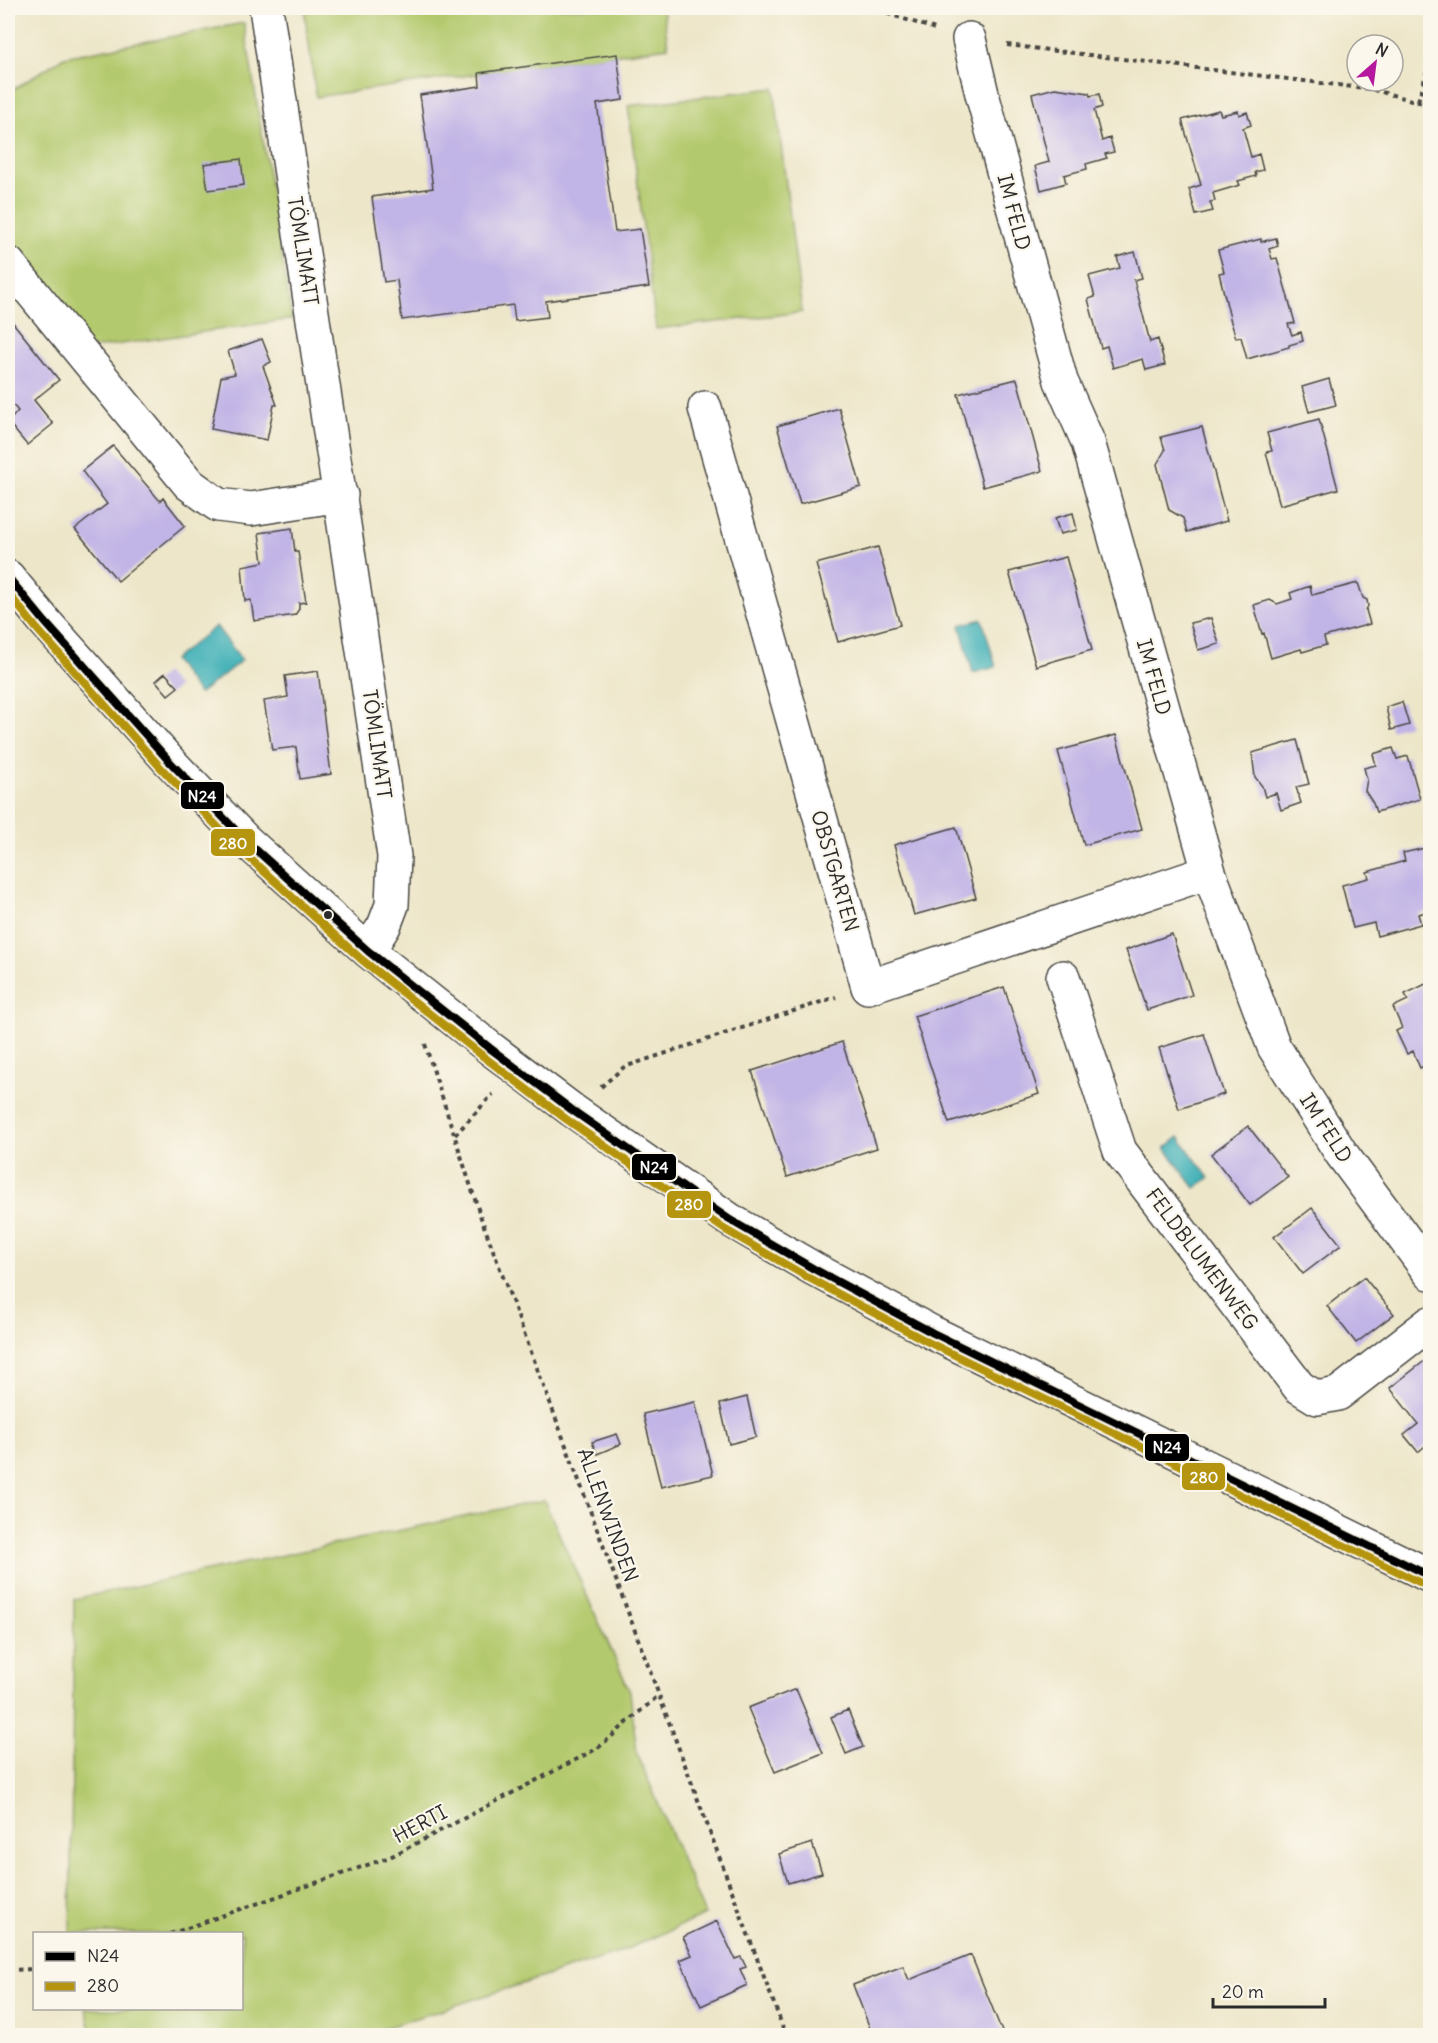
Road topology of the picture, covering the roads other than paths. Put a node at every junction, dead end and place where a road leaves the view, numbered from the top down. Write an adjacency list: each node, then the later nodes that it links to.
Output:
1 (266, 8): 5 (street, TÖMLIMATT)
2 (969, 39): 7 (street, IM FELD)
3 (8, 263): 5 (street)
4 (705, 408): 7 (street, OBSTGARTEN)
5 (341, 495): 8 (street, TÖMLIMATT)
6 (8, 577): 8 (street)
7 (1209, 872): 10 (street, IM FELD)
8 (368, 951): 12 (street)
9 (1063, 977): 11 (street, FELDBLUMENWEG)
10 (1431, 1273)
11 (1431, 1323)
12 (1431, 1576)

